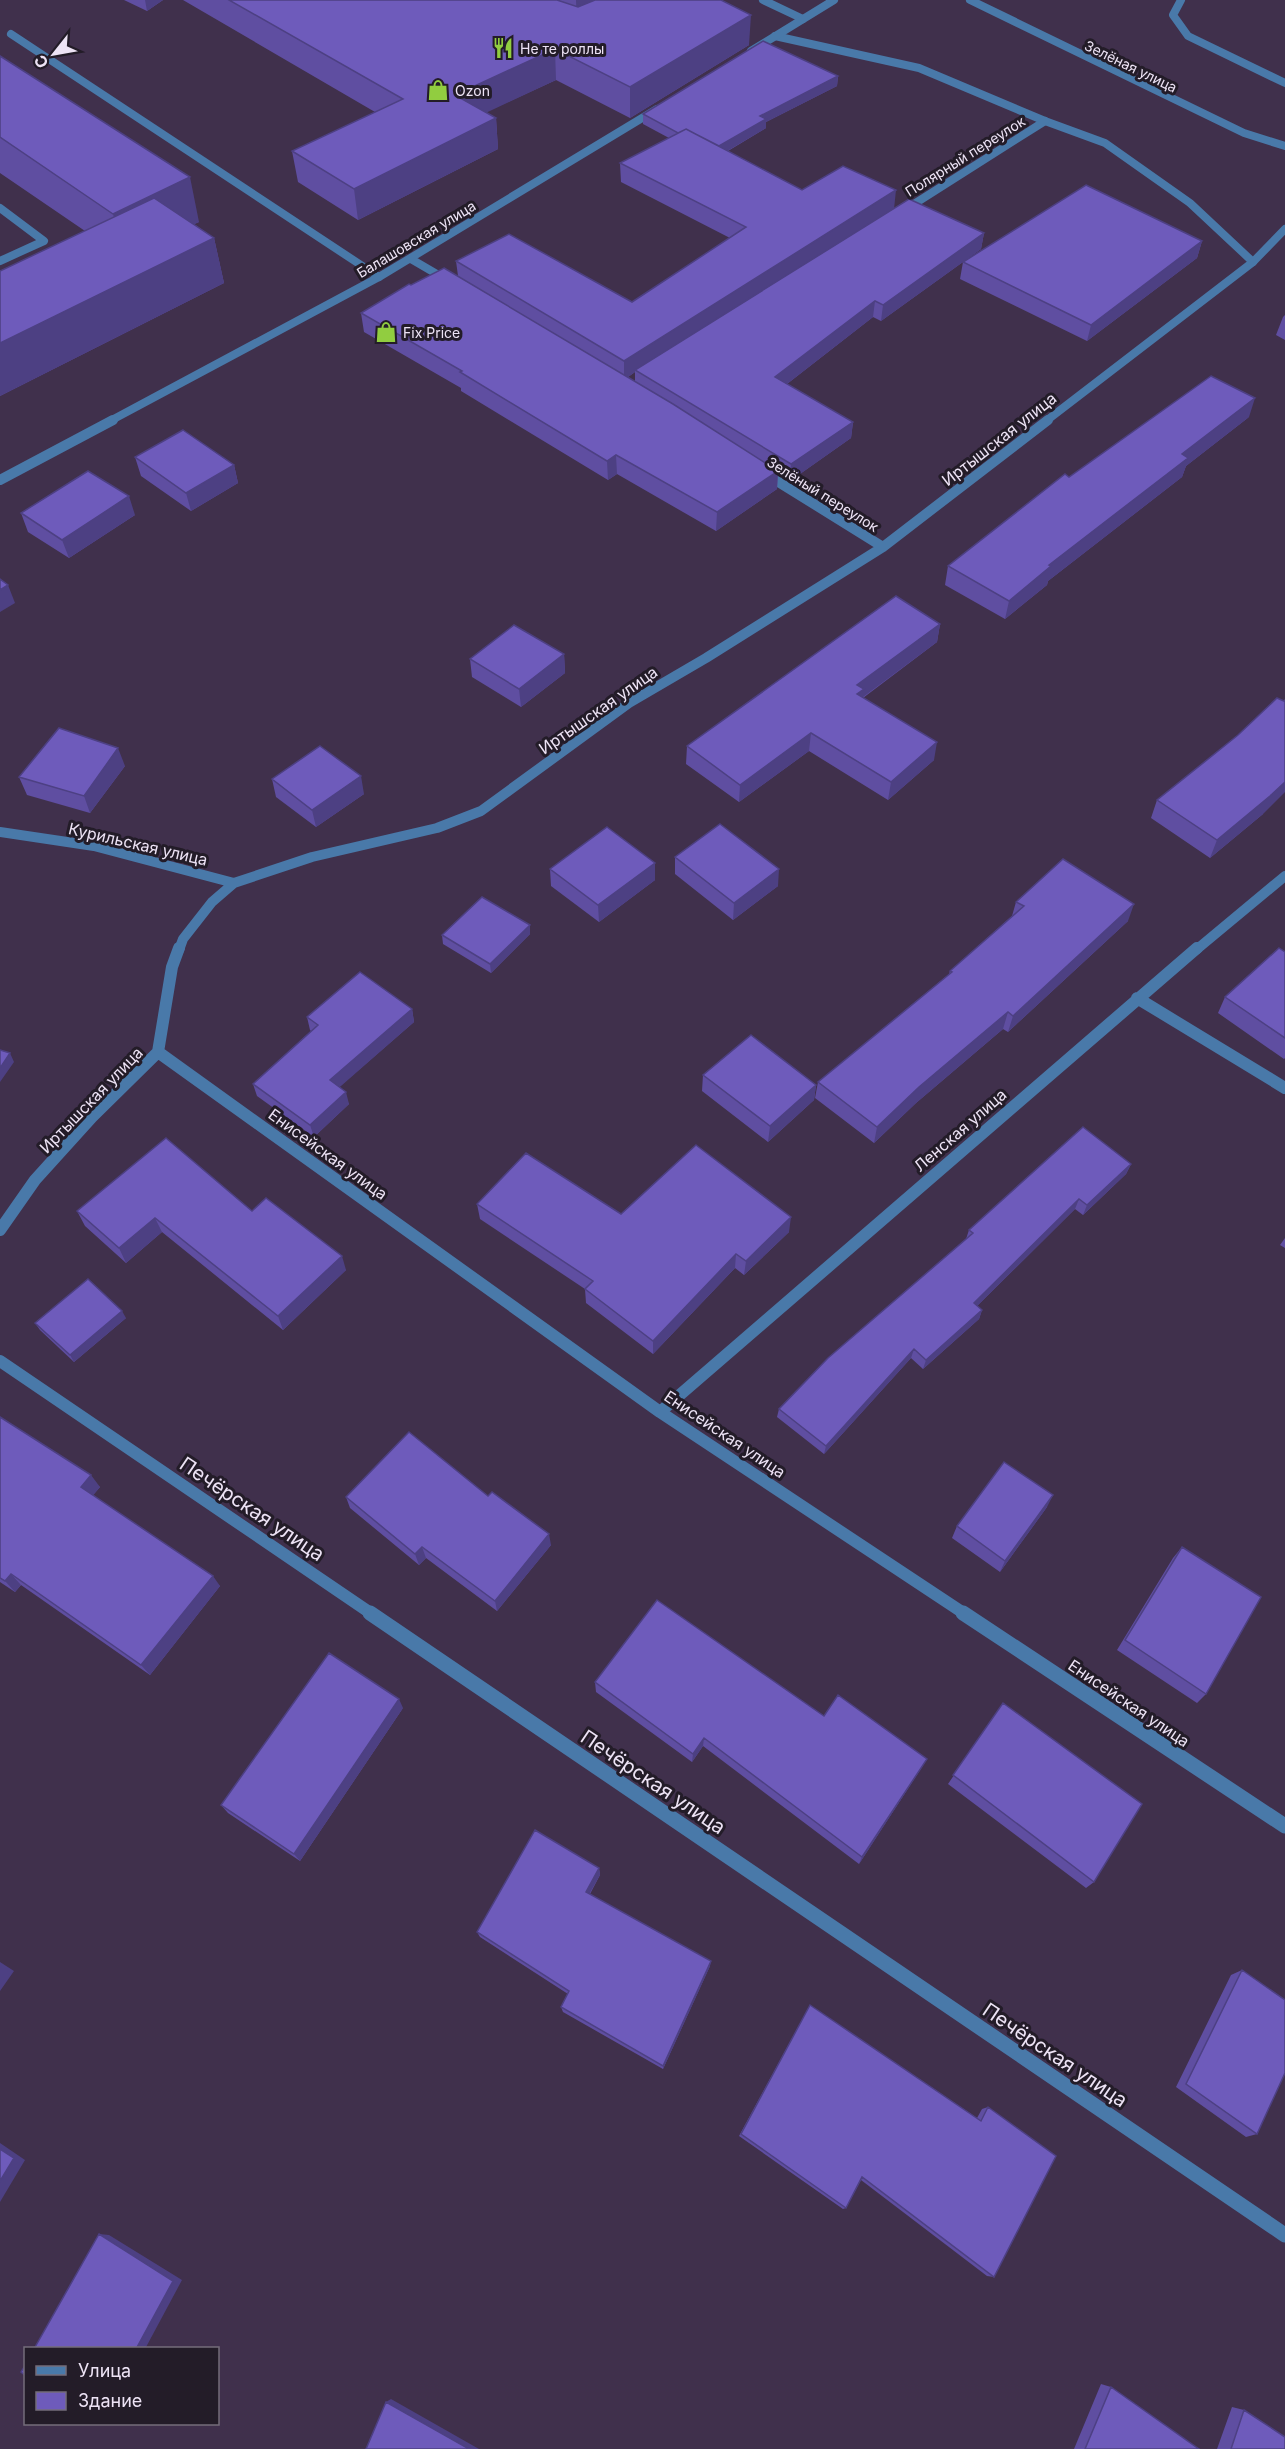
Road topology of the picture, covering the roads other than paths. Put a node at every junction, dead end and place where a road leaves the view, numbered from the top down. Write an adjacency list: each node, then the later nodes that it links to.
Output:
1 (763, 0): 5 (street)
2 (834, 0): 5 (street)
3 (970, 0): 12 (street, Зелёная улица)
4 (1181, 0): 9 (street)
5 (803, 19): 7 (street)
6 (11, 34): 19 (street)
7 (775, 36): 8 (street); 11 (street)
8 (745, 55)
9 (1285, 83)
10 (664, 104): 16 (street, Балашовская улица)
11 (1045, 122): 14 (street, Полярный переулок); 18 (street)
12 (1285, 146)
13 (0, 208): 17 (street)
14 (895, 216)
15 (1285, 229): 18 (street, Иртышская улица)
16 (411, 259): 19 (street, Балашовская улица); 20 (street)
17 (0, 261)
18 (1253, 262): 23 (street, Иртышская улица)
19 (379, 277): 22 (street, Балашовская улица)
20 (452, 283)
21 (754, 466): 23 (street, Зелёный переулок)
22 (0, 480)
23 (883, 547): 26 (street, Иртышская улица)
24 (0, 832): 26 (street, Курильская улица)
25 (1285, 876): 27 (street, Ленская улица)
26 (234, 883): 28 (street, Иртышская улица)
27 (1137, 998): 29 (street); 32 (street, Ленская улица)
28 (158, 1052): 30 (street, Иртышская улица); 32 (street, Енисейская улица)
29 (1285, 1088)
30 (0, 1230)
31 (0, 1361): 34 (street, Печёрская улица)
32 (660, 1412): 33 (street, Енисейская улица)
33 (1285, 1826)
34 (1285, 2235)

